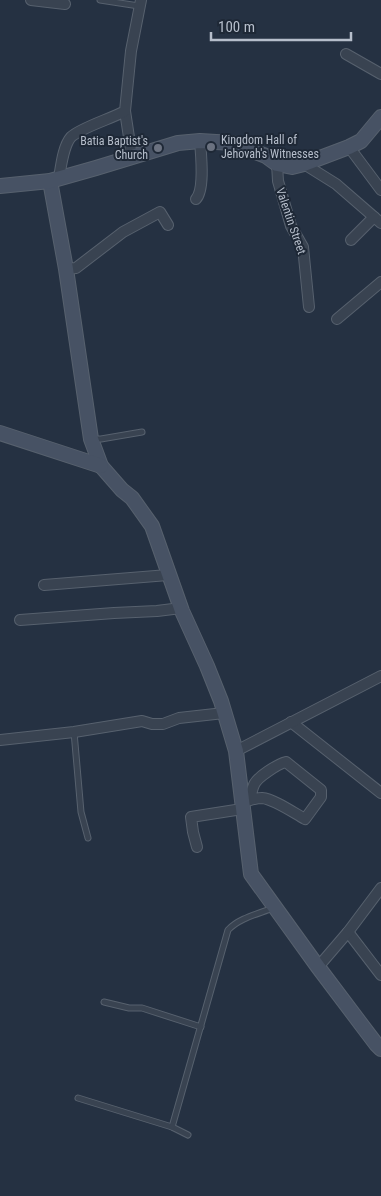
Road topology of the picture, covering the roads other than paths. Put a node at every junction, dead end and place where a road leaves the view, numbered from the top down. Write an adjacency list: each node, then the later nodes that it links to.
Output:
1 (31, 0): 3 (street)
2 (100, 0): 4 (lane)
3 (52, 2): 5 (street)
4 (141, 3): 8 (street)
5 (65, 4)
6 (346, 54): 7 (street)
7 (381, 74)
8 (125, 111): 12 (street); 15 (street)
9 (381, 117): 11 (street)
10 (200, 141): 12 (street); 13 (street); 18 (street)
11 (349, 147): 14 (street); 17 (street)
12 (132, 157): 15 (street)
13 (277, 164): 14 (street); 24 (street, Valentin Street)
14 (304, 164): 19 (street)
15 (54, 180): 16 (street); 22 (street)
16 (0, 186)
17 (381, 190)
18 (196, 199)
19 (378, 220): 21 (street)
20 (168, 226): 22 (street)
21 (351, 240)
22 (66, 269): 28 (street)
23 (381, 282): 25 (street)
24 (309, 307)
25 (337, 319)
26 (142, 432): 28 (lane)
27 (0, 433): 29 (street)
28 (91, 440): 29 (street)
29 (101, 466): 30 (street)
30 (168, 575): 31 (street); 32 (street)
31 (44, 585)
32 (181, 608): 33 (street); 35 (street)
33 (20, 620)
34 (381, 676): 36 (street)
35 (224, 713): 37 (street); 39 (street)
36 (291, 722): 39 (street); 40 (street)
37 (74, 732): 38 (street); 42 (lane)
38 (0, 740)
39 (236, 751): 41 (street)
40 (381, 793)
41 (245, 804): 41 (street); 43 (street); 45 (street)
42 (88, 838)
43 (197, 847)
44 (381, 888): 46 (street)
45 (276, 907): 47 (street); 50 (lane)
46 (348, 932): 47 (street); 48 (street)
47 (318, 967): 51 (street)
48 (381, 974)
49 (104, 1002): 50 (lane)
50 (201, 1027): 53 (lane)
51 (381, 1049)
52 (78, 1098): 53 (lane)
53 (172, 1127): 54 (lane)
54 (188, 1135)

